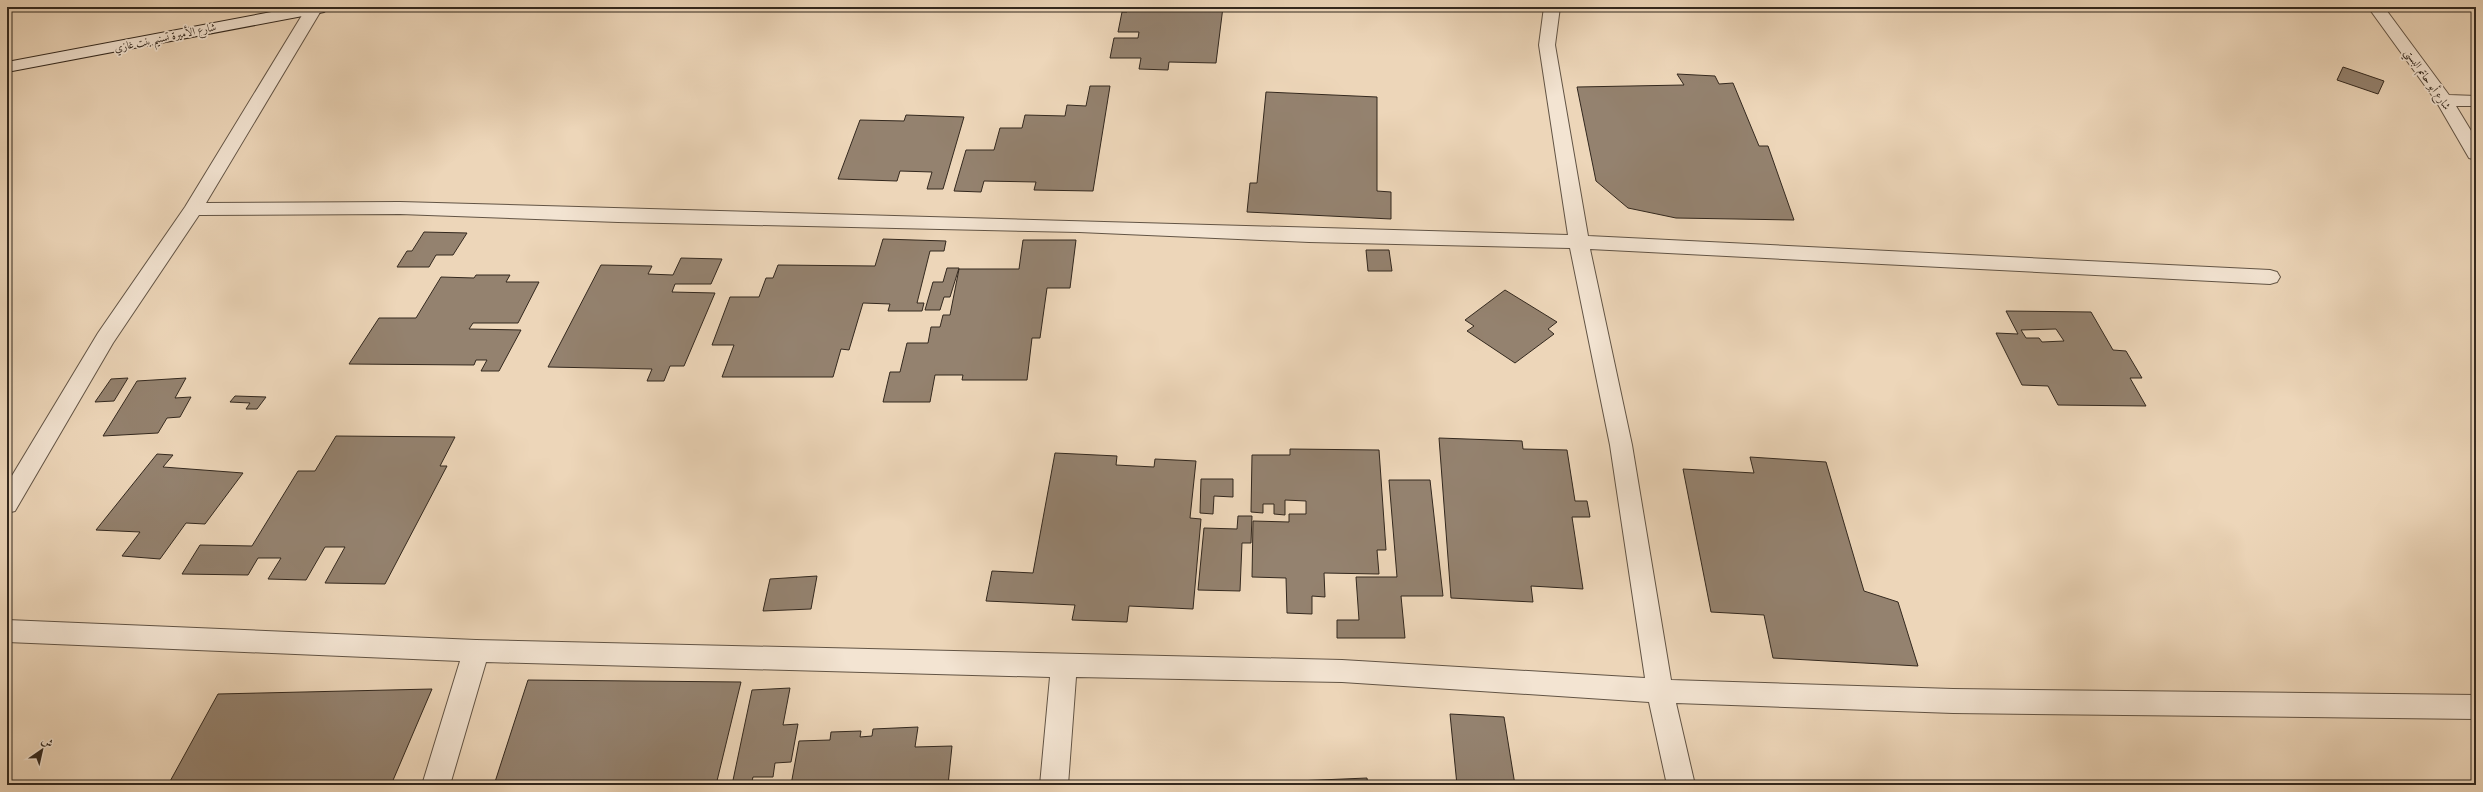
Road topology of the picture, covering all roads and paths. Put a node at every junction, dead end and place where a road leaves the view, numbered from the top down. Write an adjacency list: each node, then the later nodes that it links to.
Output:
1 (1552, 7): 9 (street)
2 (2376, 7): 5 (street, شارع أبو حاتم البستي)
3 (319, 8): 4 (street, شارع الأميرة تسنيم بنت غازي); 8 (street)
4 (7, 67)
5 (2444, 100): 6 (street); 7 (street, شارع أبو حاتم البستي)
6 (2476, 101)
7 (2476, 154)
8 (193, 210): 9 (street); 11 (street)
9 (1579, 242): 10 (street); 15 (street)
10 (2270, 277)
11 (7, 504)
12 (7, 631): 13 (street)
13 (476, 651): 14 (street); 17 (street)
14 (1064, 666): 15 (street); 18 (street)
15 (1660, 690): 16 (street); 19 (street)
16 (2476, 707)
17 (436, 785)
18 (1054, 785)
19 (1681, 785)

